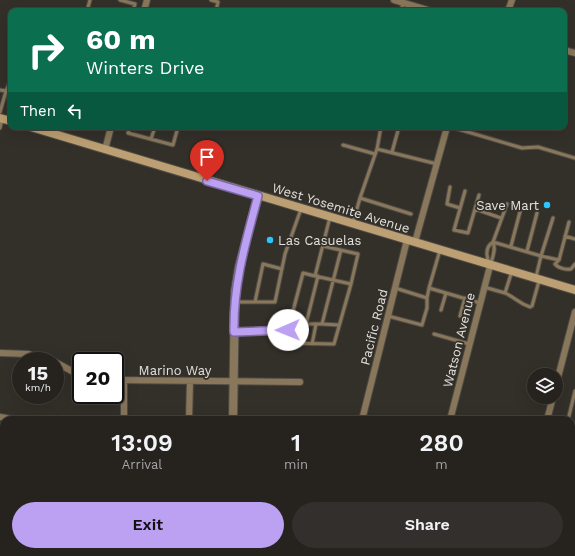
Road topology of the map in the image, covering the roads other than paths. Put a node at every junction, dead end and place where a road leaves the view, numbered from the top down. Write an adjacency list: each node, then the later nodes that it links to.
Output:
1 (120, 0): 5 (lane)
2 (211, 0): 6 (lane)
3 (394, 0): 4 (street)
4 (403, 3): 7 (lane); 8 (street)
5 (134, 8)
6 (217, 8)
7 (402, 8)
8 (420, 8)
9 (8, 87): 11 (lane)
10 (0, 90): 11 (lane)
11 (6, 91): 12 (lane)
12 (1, 116): 13 (lane)
13 (0, 128)
14 (53, 130): 26 (main road, West Yosemite Avenue)
15 (110, 130): 26 (street)
16 (129, 130): 23 (lane)
17 (154, 130): 23 (lane)
18 (177, 130): 23 (lane)
19 (381, 130): 25 (lane)
20 (398, 130): 27 (lane)
21 (446, 130): 30 (street, Pacific Road)
22 (461, 130): 29 (lane)
23 (151, 139)
24 (343, 145): 28 (lane)
25 (377, 148): 27 (lane); 28 (lane)
26 (105, 150): 34 (main road, West Yosemite Avenue)
27 (392, 152): 30 (lane)
28 (375, 154): 35 (lane)
29 (575, 158)
30 (437, 164): 50 (street, Pacific Road)
31 (450, 187): 37 (lane)
32 (465, 191): 37 (lane)
33 (479, 195): 40 (lane)
34 (258, 196): 39 (main road, West Yosemite Avenue); 75 (street)
35 (360, 198): 42 (lane); 47 (lane)
36 (507, 204): 44 (lane)
37 (460, 208): 40 (lane)
38 (521, 208): 53 (lane)
39 (302, 209): 43 (main road, West Yosemite Avenue); 61 (lane)
40 (475, 209): 44 (lane)
41 (537, 213): 56 (lane)
42 (411, 214)
43 (330, 217): 47 (main road, West Yosemite Avenue); 52 (lane)
44 (501, 218): 51 (lane)
45 (553, 218): 57 (lane)
46 (569, 222): 48 (lane)
47 (353, 224): 50 (main road, West Yosemite Avenue)
48 (565, 236): 49 (lane); 58 (lane)
49 (575, 239)
50 (411, 241): 55 (main road, West Yosemite Avenue); 68 (street, Pacific Road)
51 (493, 242): 53 (lane); 60 (lane); 60 (lane)
52 (323, 246): 54 (lane); 63 (lane)
53 (511, 246): 56 (lane)
54 (341, 250): 65 (lane); 66 (lane)
55 (440, 250): 60 (main road, West Yosemite Avenue); 69 (lane)
56 (527, 251): 57 (lane)
57 (541, 256): 58 (lane); 64 (lane)
58 (558, 260): 59 (lane)
59 (575, 264)
60 (490, 266): 62 (main road, West Yosemite Avenue); 67 (street, Watson Avenue)
61 (282, 269): 76 (lane); 76 (lane)
62 (512, 272): 64 (main road, West Yosemite Avenue); 72 (lane)
63 (317, 276): 65 (lane); 82 (lane); 83 (lane)
64 (537, 279): 70 (main road, West Yosemite Avenue); 72 (lane)
65 (334, 280): 66 (lane); 85 (lane)
66 (351, 284): 86 (lane)
67 (484, 287): 72 (lane); 77 (street, Watson Avenue)
68 (395, 288): 73 (lane); 80 (street, Pacific Road)
69 (429, 288): 71 (lane); 73 (lane)
70 (575, 290)
71 (446, 293): 74 (lane); 78 (lane)
72 (505, 293)
73 (426, 298): 80 (lane)
74 (465, 298): 77 (lane); 81 (lane)
75 (235, 302): 76 (lane); 89 (street)
76 (255, 302)
77 (480, 303): 92 (street, Watson Avenue)
78 (441, 310)
79 (575, 312): 87 (street)
80 (388, 316): 107 (street, Pacific Road)
81 (460, 316)
82 (290, 322): 83 (lane); 88 (lane)
83 (306, 324): 84 (lane)
84 (316, 324): 85 (lane); 91 (lane)
85 (322, 324): 86 (lane)
86 (339, 326): 91 (lane)
87 (573, 329): 95 (street)
88 (288, 330): 89 (lane); 91 (lane)
89 (234, 332): 97 (street)
90 (434, 334): 92 (lane)
91 (312, 344)
92 (470, 344): 108 (street, Watson Avenue)
93 (0, 353): 94 (street)
94 (12, 353)
95 (561, 368)
96 (124, 380): 98 (street, Marino Way)
97 (234, 380): 98 (street, Marino Way); 99 (street, Marino Way); 106 (street)
98 (190, 381): 105 (street)
99 (300, 382)
100 (575, 391): 101 (lane)
101 (574, 398): 110 (lane)
102 (124, 404): 104 (street)
103 (551, 404): 109 (street)
104 (124, 416)
105 (189, 416)
106 (233, 416)
107 (363, 416)
108 (451, 416)
109 (548, 416)
110 (569, 416)

